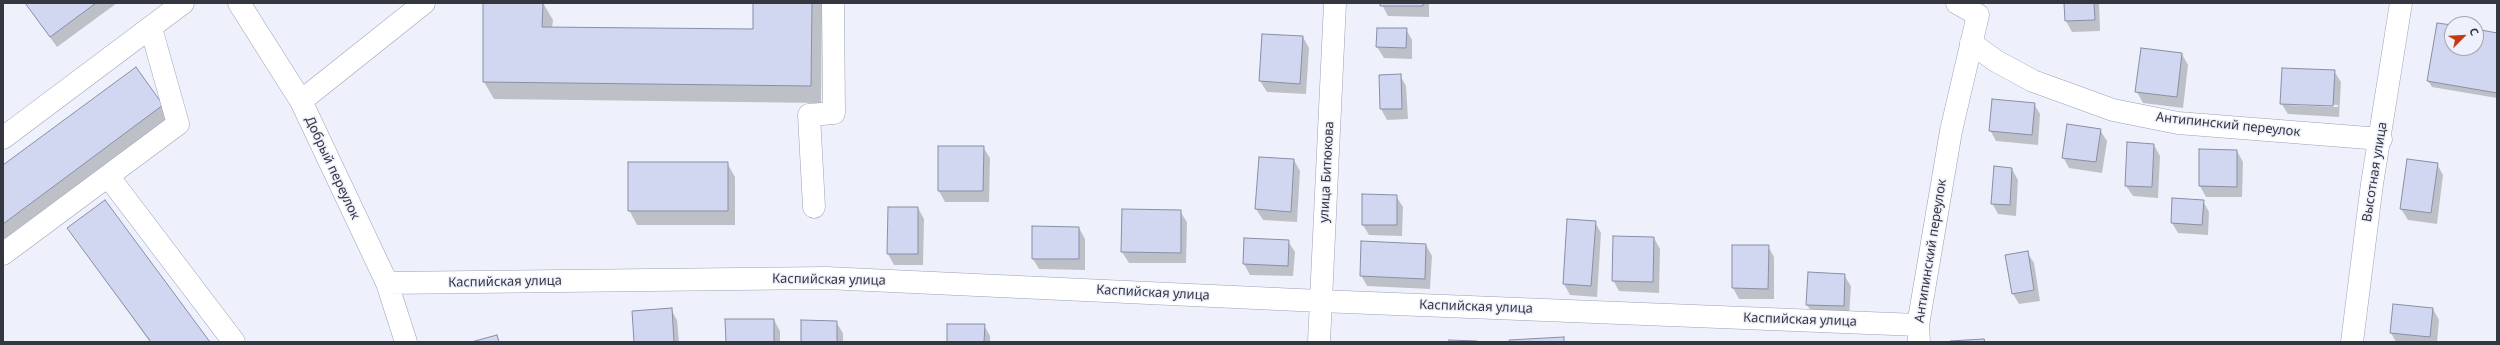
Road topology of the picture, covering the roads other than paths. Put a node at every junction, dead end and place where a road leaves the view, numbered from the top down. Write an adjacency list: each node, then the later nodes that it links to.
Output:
1 (183, 3): 9 (street)
2 (239, 3): 11 (street, Добрый переулок)
3 (424, 3): 11 (street)
4 (833, 3): 15 (street)
5 (1335, 3): 18 (street, улица Битюкова)
6 (1957, 3): 8 (street, Антипинский переулок)
7 (2401, 3): 13 (street, Высотная улица)
8 (1983, 9): 10 (street, Антипинский переулок)
9 (151, 28): 12 (street); 14 (street)
10 (1972, 43): 13 (street, Антипинский переулок); 19 (street, Антипинский переулок)
11 (301, 101): 17 (street, Добрый переулок)
12 (3, 138)
13 (2380, 139): 23 (street, Высотная улица)
14 (108, 176): 16 (street); 20 (street)
15 (814, 207)
16 (3, 254)
17 (387, 283): 18 (street, Каспийская улица); 21 (street, Добрый переулок)
18 (1320, 301): 19 (street, Каспийская улица); 22 (street, улица Битюкова)
19 (1918, 333)
20 (234, 342)
21 (406, 342)
22 (1319, 342)
23 (2352, 342)

